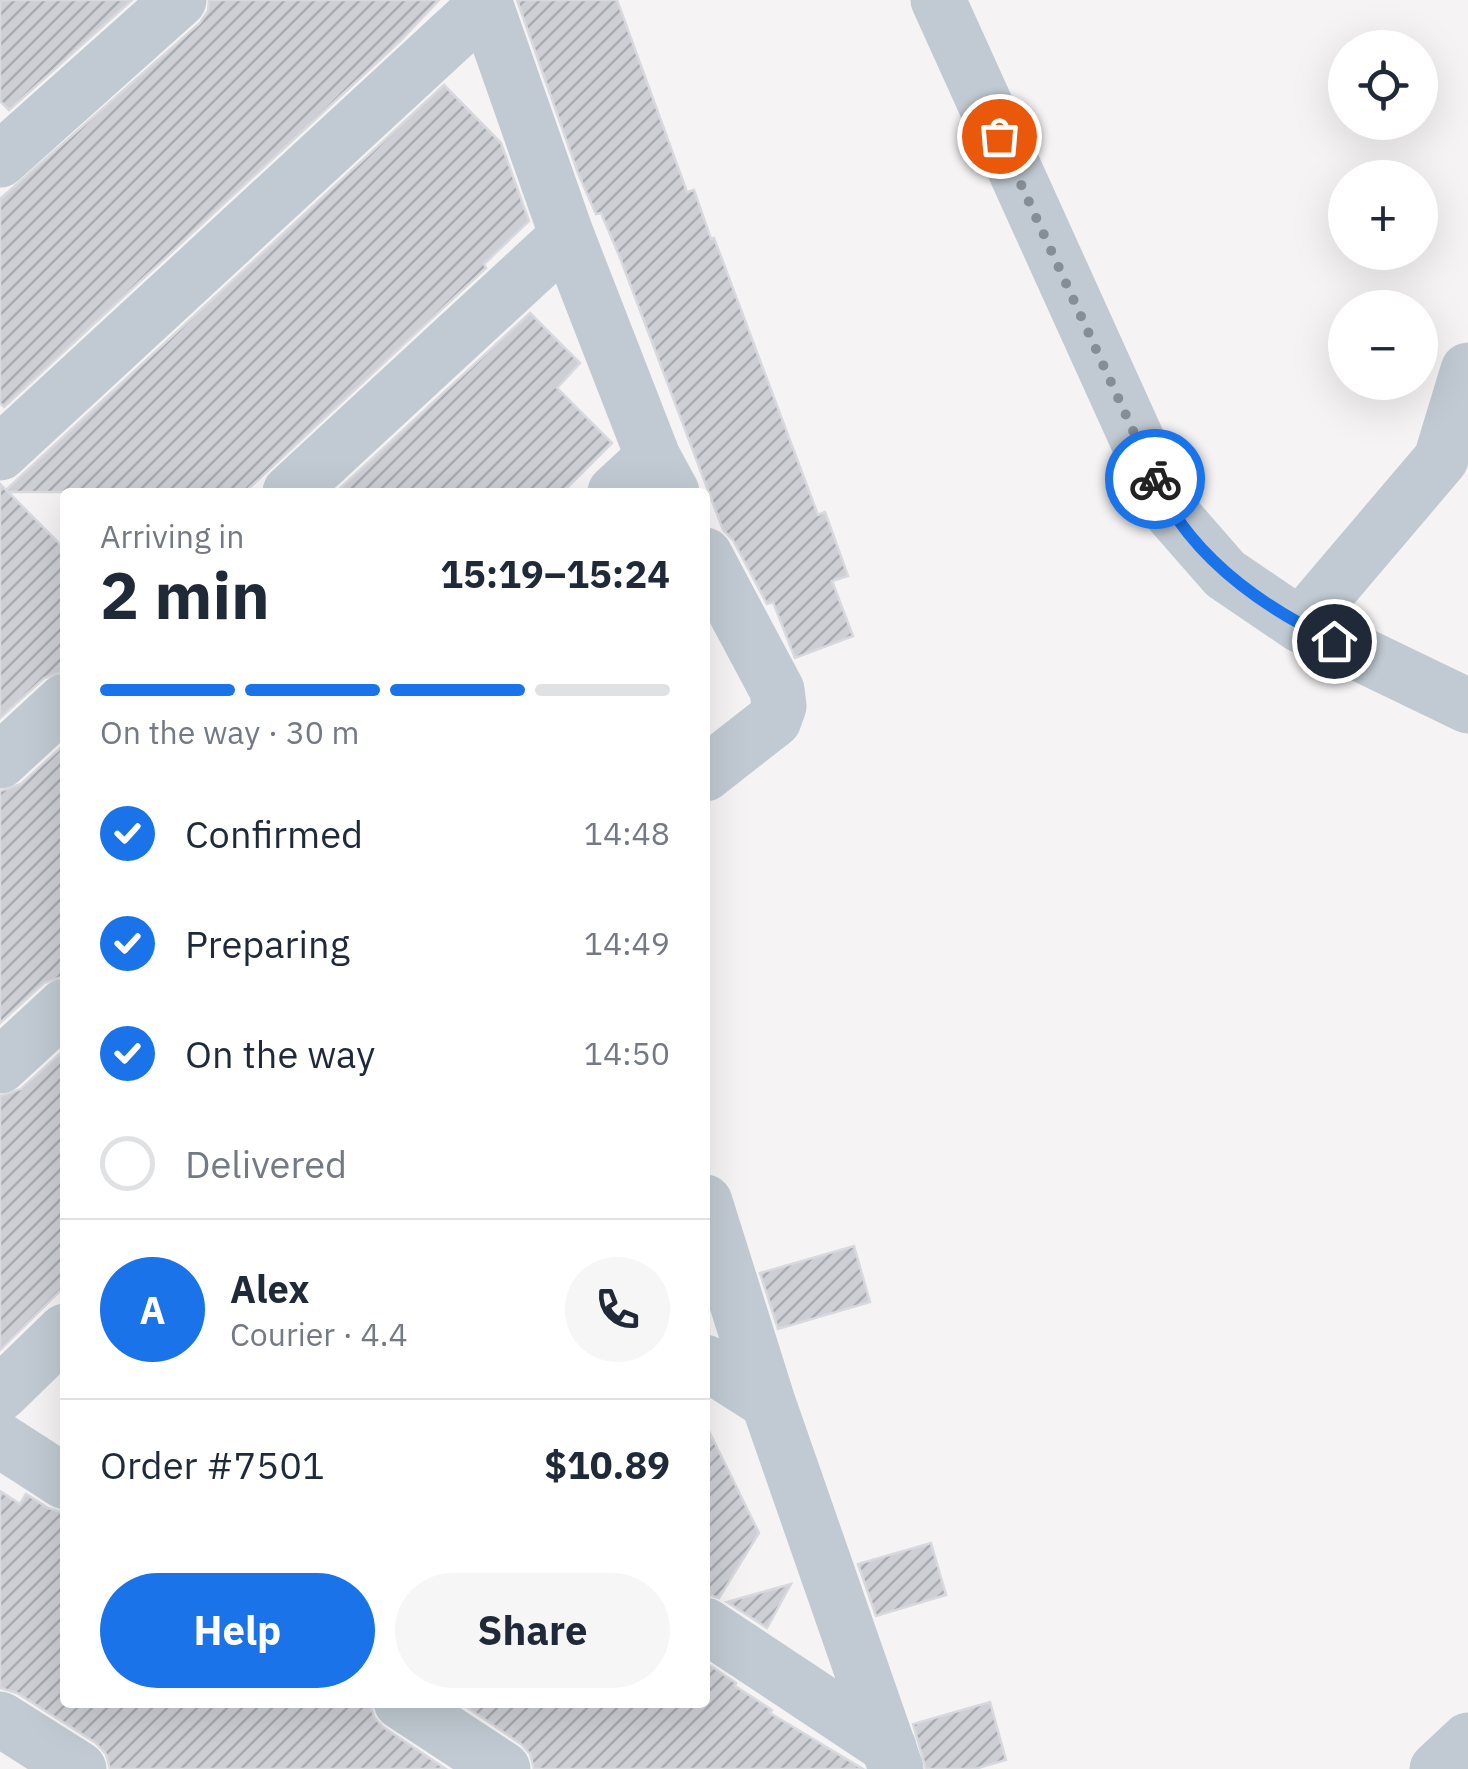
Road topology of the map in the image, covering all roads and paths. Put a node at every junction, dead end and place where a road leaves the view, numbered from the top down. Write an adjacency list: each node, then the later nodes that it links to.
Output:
1 (179, 0): 4 (street)
2 (938, 0): 11 (street)
3 (484, 3): 5 (street); 7 (street)
4 (0, 160)
5 (566, 236): 8 (street); 9 (street)
6 (1468, 370): 11 (street)
7 (0, 454)
8 (646, 481)
9 (294, 488)
10 (710, 563): 15 (street)
11 (1300, 625): 13 (street)
12 (60, 706): 14 (street)
13 (1468, 706)
14 (0, 761)
15 (710, 770)
16 (60, 1011): 17 (street)
17 (0, 1066)
18 (710, 1218): 22 (street)
19 (60, 1336): 21 (street)
20 (710, 1365): 22 (street)
21 (0, 1394)
22 (768, 1402): 29 (street)
23 (0, 1440): 24 (street)
24 (60, 1479)
25 (710, 1630): 29 (street)
26 (411, 1708): 31 (street)
27 (0, 1719): 30 (street)
28 (1468, 1740): 32 (street)
29 (892, 1758)
30 (80, 1769)
31 (503, 1769)
32 (1437, 1769)

